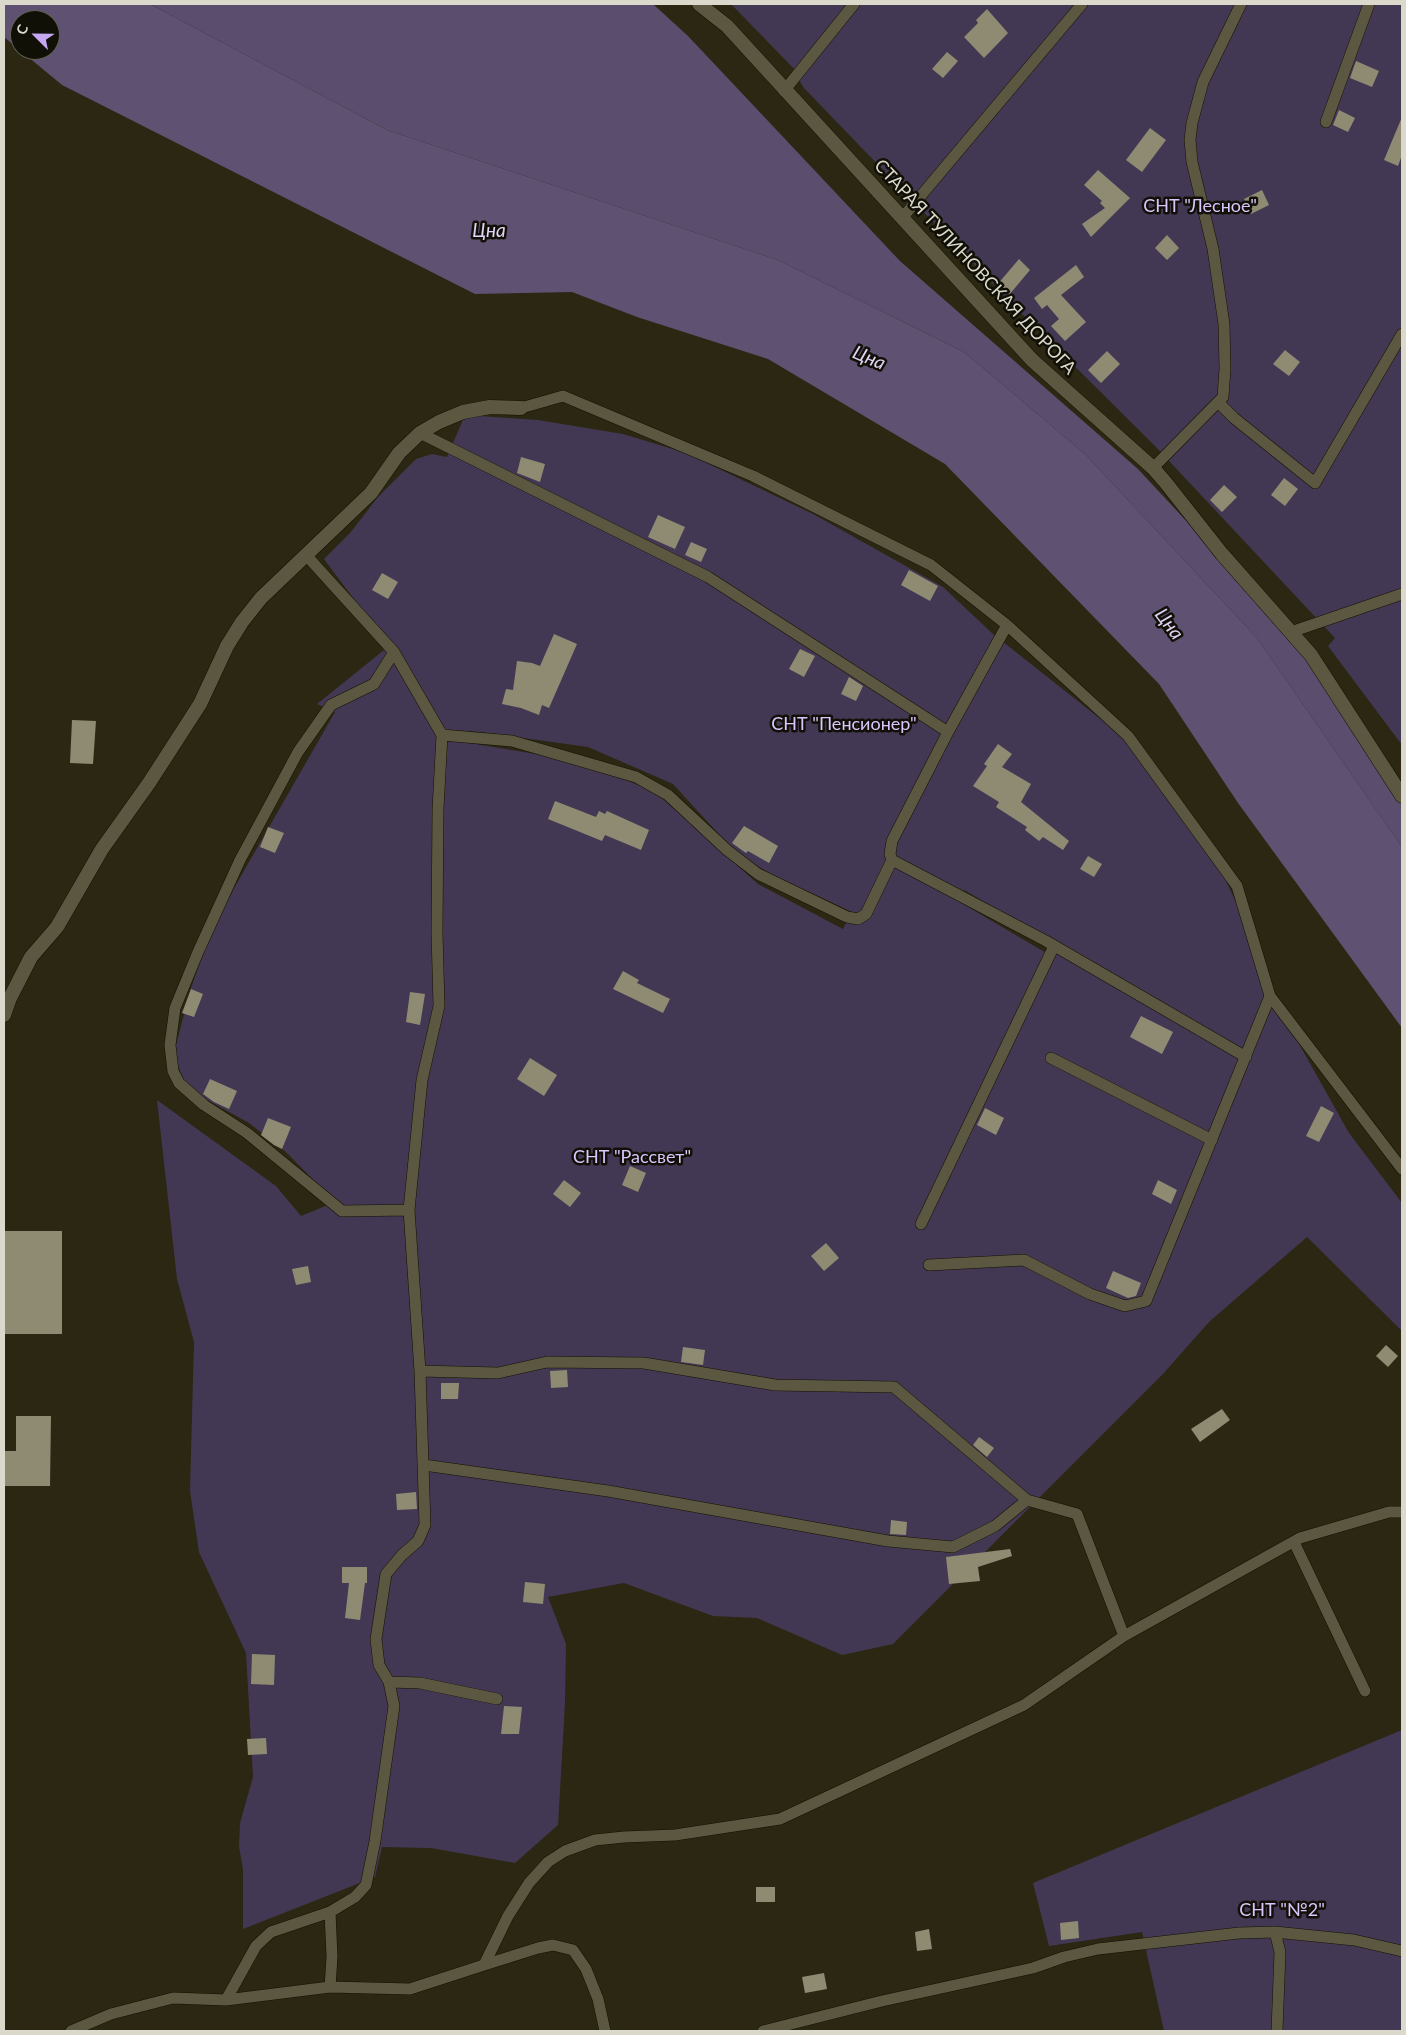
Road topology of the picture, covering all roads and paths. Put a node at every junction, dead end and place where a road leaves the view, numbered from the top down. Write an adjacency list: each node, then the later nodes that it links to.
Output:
1 (699, 4): 6 (street, СТАРАЯ ТУЛИНОВСКАЯ ДОРОГА)
2 (854, 4): 6 (lane)
3 (1082, 4): 8 (lane)
4 (1241, 4): 10 (lane)
5 (1369, 4): 7 (lane)
6 (784, 90): 8 (street, СТАРАЯ ТУЛИНОВСКАЯ ДОРОГА)
7 (1326, 122)
8 (903, 217): 13 (street, СТАРАЯ ТУЛИНОВСКАЯ ДОРОГА)
9 (1402, 334): 10 (lane)
10 (1218, 402): 13 (lane)
11 (521, 408): 12 (street); 16 (lane)
12 (420, 433): 14 (street); 19 (lane)
13 (1153, 468): 17 (street, СТАРАЯ ТУЛИНОВСКАЯ ДОРОГА)
14 (306, 556): 18 (lane); 25 (street)
15 (1402, 594): 17 (lane)
16 (1007, 624): 19 (lane); 24 (lane)
17 (1291, 632): 21 (street, СТАРАЯ ТУЛИНОВСКАЯ ДОРОГА)
18 (394, 652): 20 (lane); 30 (lane)
19 (948, 732): 22 (lane)
20 (442, 735): 22 (lane); 30 (lane)
21 (1402, 796)
22 (892, 860): 23 (lane)
23 (1054, 946): 26 (lane); 31 (lane)
24 (1270, 996): 26 (lane); 29 (lane)
25 (4, 1015)
26 (1246, 1057): 28 (lane)
27 (1051, 1058): 28 (lane)
28 (1212, 1140): 32 (lane)
29 (1402, 1169)
30 (409, 1210): 33 (lane)
31 (921, 1224)
32 (929, 1265)
33 (420, 1371): 34 (lane); 35 (lane)
34 (424, 1465): 35 (lane); 39 (lane)
35 (1027, 1500): 38 (lane)
36 (1402, 1512): 37 (lane)
37 (1294, 1542): 38 (lane); 40 (lane)
38 (1124, 1636): 45 (lane)
39 (390, 1682): 41 (lane); 42 (lane)
40 (1365, 1691)
41 (497, 1698)
42 (330, 1912): 46 (lane); 47 (lane)
43 (1275, 1932): 44 (lane); 50 (lane); 51 (lane)
44 (1402, 1951)
45 (484, 1965): 46 (lane); 49 (lane)
46 (330, 1987): 47 (lane)
47 (226, 2000): 48 (lane)
48 (71, 2031)
49 (604, 2031)
50 (763, 2031)
51 (1278, 2031)

